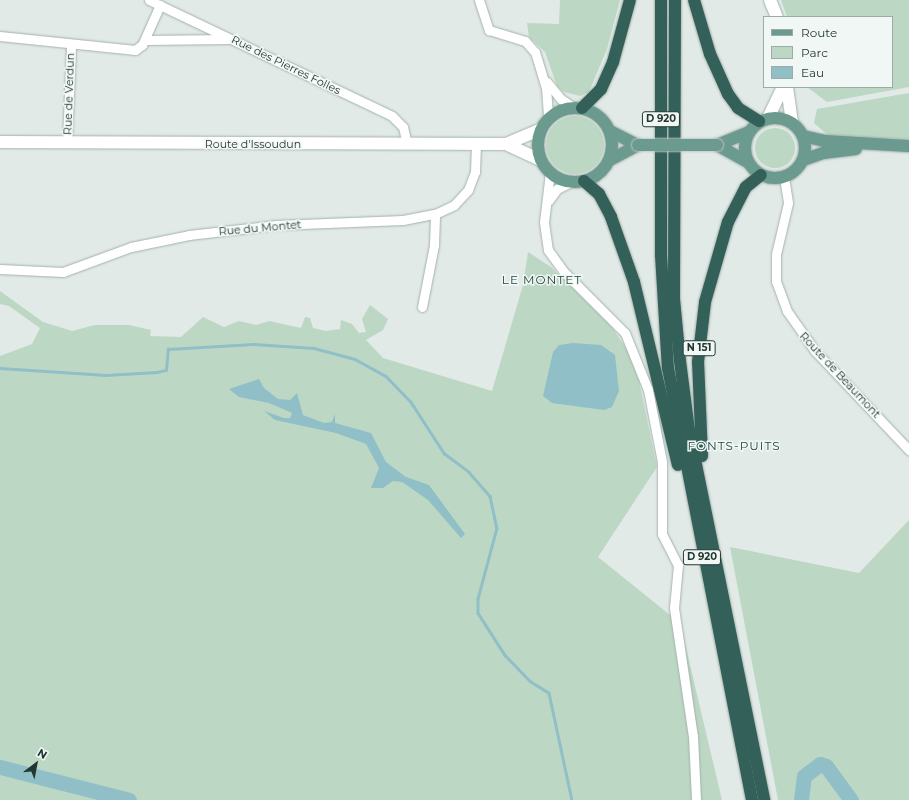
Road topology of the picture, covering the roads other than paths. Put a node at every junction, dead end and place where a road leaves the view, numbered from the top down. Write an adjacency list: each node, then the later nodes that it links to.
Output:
1 (149, 0): 8 (street, Rue des Pierres Folles)
2 (479, 0): 14 (street)
3 (630, 0): 17 (highway)
4 (661, 0): 48 (highway, D 920)
5 (674, 0): 49 (highway, D 920)
6 (694, 0): 19 (highway)
7 (770, 0): 9 (main road)
8 (160, 5): 11 (street, Rue des Pierres Folles); 12 (street)
9 (777, 16)
10 (0, 36): 13 (street, Rue de Verdun)
11 (232, 39): 12 (street); 28 (street, Rue des Pierres Folles)
12 (145, 40): 13 (street, Rue de Verdun)
13 (71, 46): 26 (street, Rue de Verdun)
14 (545, 79): 17 (street); 18 (street)
15 (782, 88): 19 (main road)
16 (787, 88): 20 (main road)
17 (577, 107): 18 (main road); 22 (main road)
18 (548, 118): 21 (main road)
19 (764, 120): 20 (main road); 23 (main road)
20 (792, 122): 24 (main road)
21 (541, 129): 29 (main road, Route d'Issoudun); 34 (main road)
22 (610, 131): 30 (main road); 35 (main road)
23 (749, 132): 31 (main road); 37 (main road)
24 (803, 136): 32 (main road); 36 (main road)
25 (0, 142): 26 (main road, Route d'Issoudun)
26 (67, 142): 28 (main road, Route d'Issoudun)
27 (476, 143): 28 (main road, Route d'Issoudun); 29 (main road, Route d'Issoudun); 44 (street, Rue du Montet)
28 (407, 144)
29 (502, 144): 34 (main road, Route d'Issoudun)
30 (638, 145): 31 (main road, bridge); 35 (main road)
31 (717, 145): 37 (main road)
32 (883, 146): 33 (main road); 36 (main road)
33 (909, 146)
34 (541, 160): 38 (main road)
35 (610, 160): 41 (main road)
36 (803, 160): 40 (main road)
37 (748, 162): 39 (main road)
38 (550, 172): 42 (main road); 43 (street)
39 (761, 175): 40 (main road); 49 (highway, N 151)
40 (784, 177): 47 (street, Route de Beaumont)
41 (584, 181): 42 (main road); 48 (highway, D 920)
42 (571, 182): 43 (street)
43 (547, 205): 50 (street)
44 (435, 214): 45 (street, Rue du Montet); 46 (street)
45 (0, 269)
46 (422, 307)
47 (909, 450)
48 (691, 501): 51 (highway, D 920)
49 (711, 536): 52 (highway, D 920)
50 (696, 800)
51 (752, 800)
52 (764, 800)

